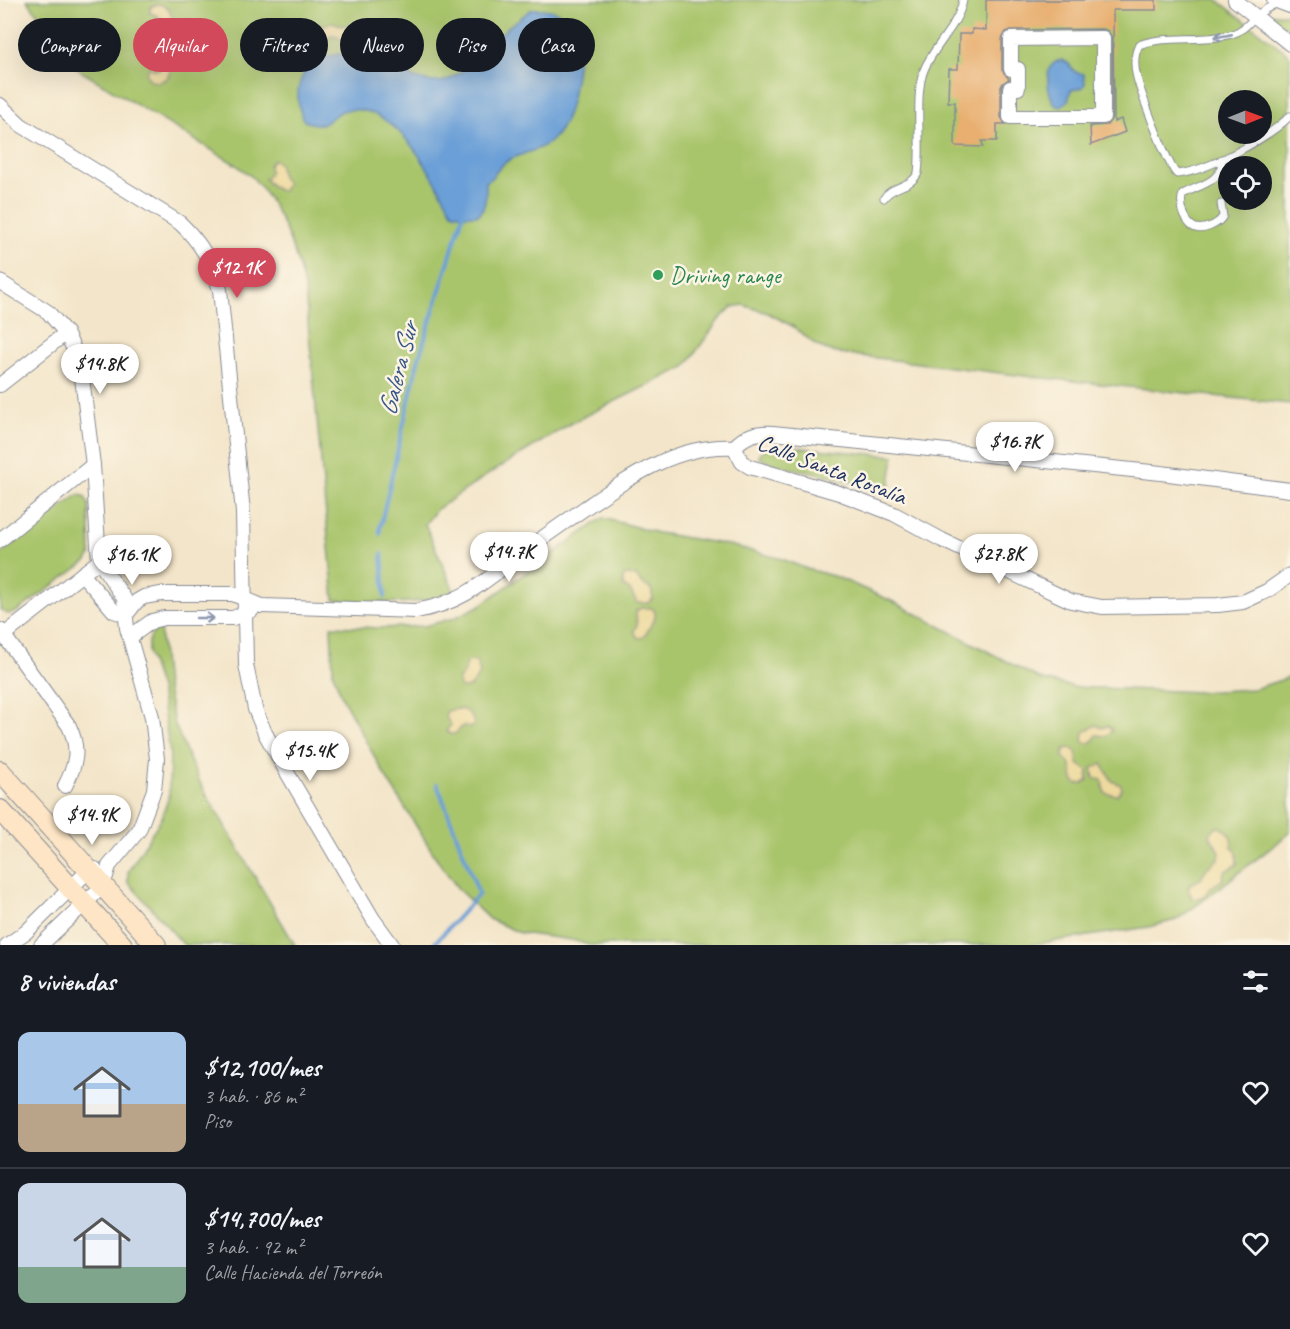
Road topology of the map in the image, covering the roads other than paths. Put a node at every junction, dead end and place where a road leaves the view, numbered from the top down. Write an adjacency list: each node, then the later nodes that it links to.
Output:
1 (963, 0): 12 (lane)
2 (1235, 0): 4 (street)
3 (1281, 3): 4 (lane)
4 (1256, 17): 5 (street); 10 (lane, one-way to 10)
5 (1290, 44)
6 (0, 105): 24 (street)
7 (1290, 116): 9 (lane)
8 (1103, 117): 8 (street)
9 (1228, 156)
10 (1218, 161)
11 (1218, 176): 13 (lane)
12 (884, 198)
13 (1222, 210)
14 (0, 282): 15 (street)
15 (66, 333): 16 (street); 18 (street)
16 (0, 386)
17 (734, 447): 19 (street); 23 (street, Calle Santa Rosalía); 24 (street)
18 (93, 465): 20 (street); 21 (street)
19 (1290, 490)
20 (0, 540)
21 (99, 561): 22 (street); 25 (street)
22 (82, 574): 25 (street); 26 (street)
23 (1290, 575)
24 (245, 606): 25 (street); 27 (street, one-way to 24); 40 (street)
25 (126, 615): 27 (street)
26 (2, 632): 29 (street)
27 (130, 637): 31 (street)
28 (0, 771): 32 (street)
29 (65, 786)
30 (0, 810): 34 (street)
31 (109, 866): 32 (street); 33 (street)
32 (89, 870): 33 (street); 34 (street)
33 (103, 886): 35 (street); 39 (street)
34 (70, 888): 35 (street); 36 (street)
35 (85, 904): 37 (street); 38 (street)
36 (7, 941)
37 (40, 945)
38 (122, 945)
39 (156, 945)
40 (392, 945)

